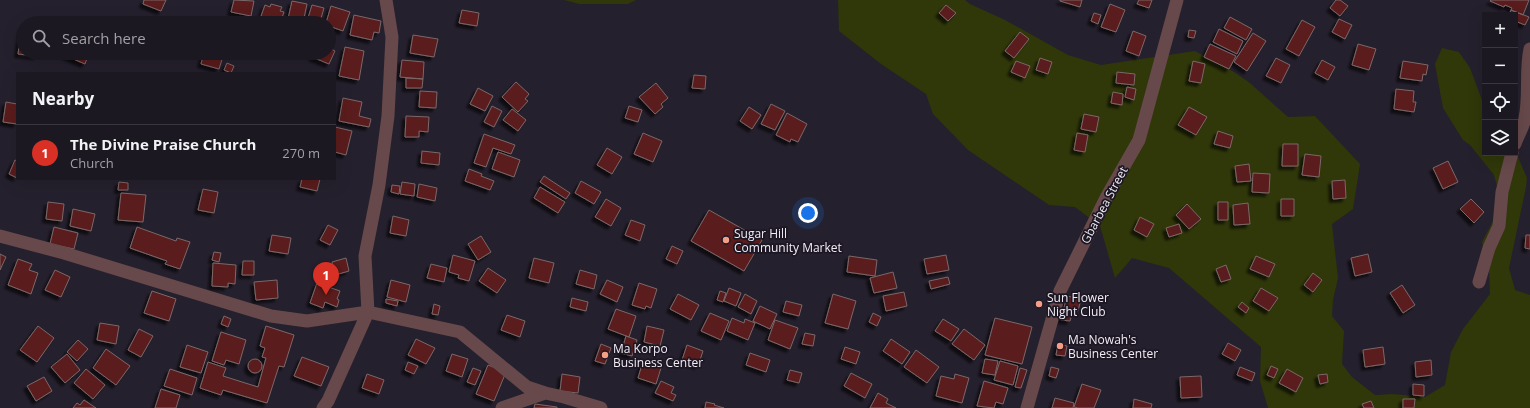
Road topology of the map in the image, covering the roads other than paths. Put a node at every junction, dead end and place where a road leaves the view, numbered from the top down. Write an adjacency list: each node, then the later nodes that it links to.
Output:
1 (386, 0): 8 (street)
2 (1177, 0): 13 (street, Gbarbea Street)
3 (1530, 49): 4 (street)
4 (1518, 136)
5 (1511, 156): 7 (street)
6 (0, 236): 8 (street)
7 (1479, 282)
8 (368, 312): 9 (street); 10 (street)
9 (545, 393): 11 (street); 12 (street)
10 (323, 408)
11 (502, 408)
12 (601, 408)
13 (1026, 408)

